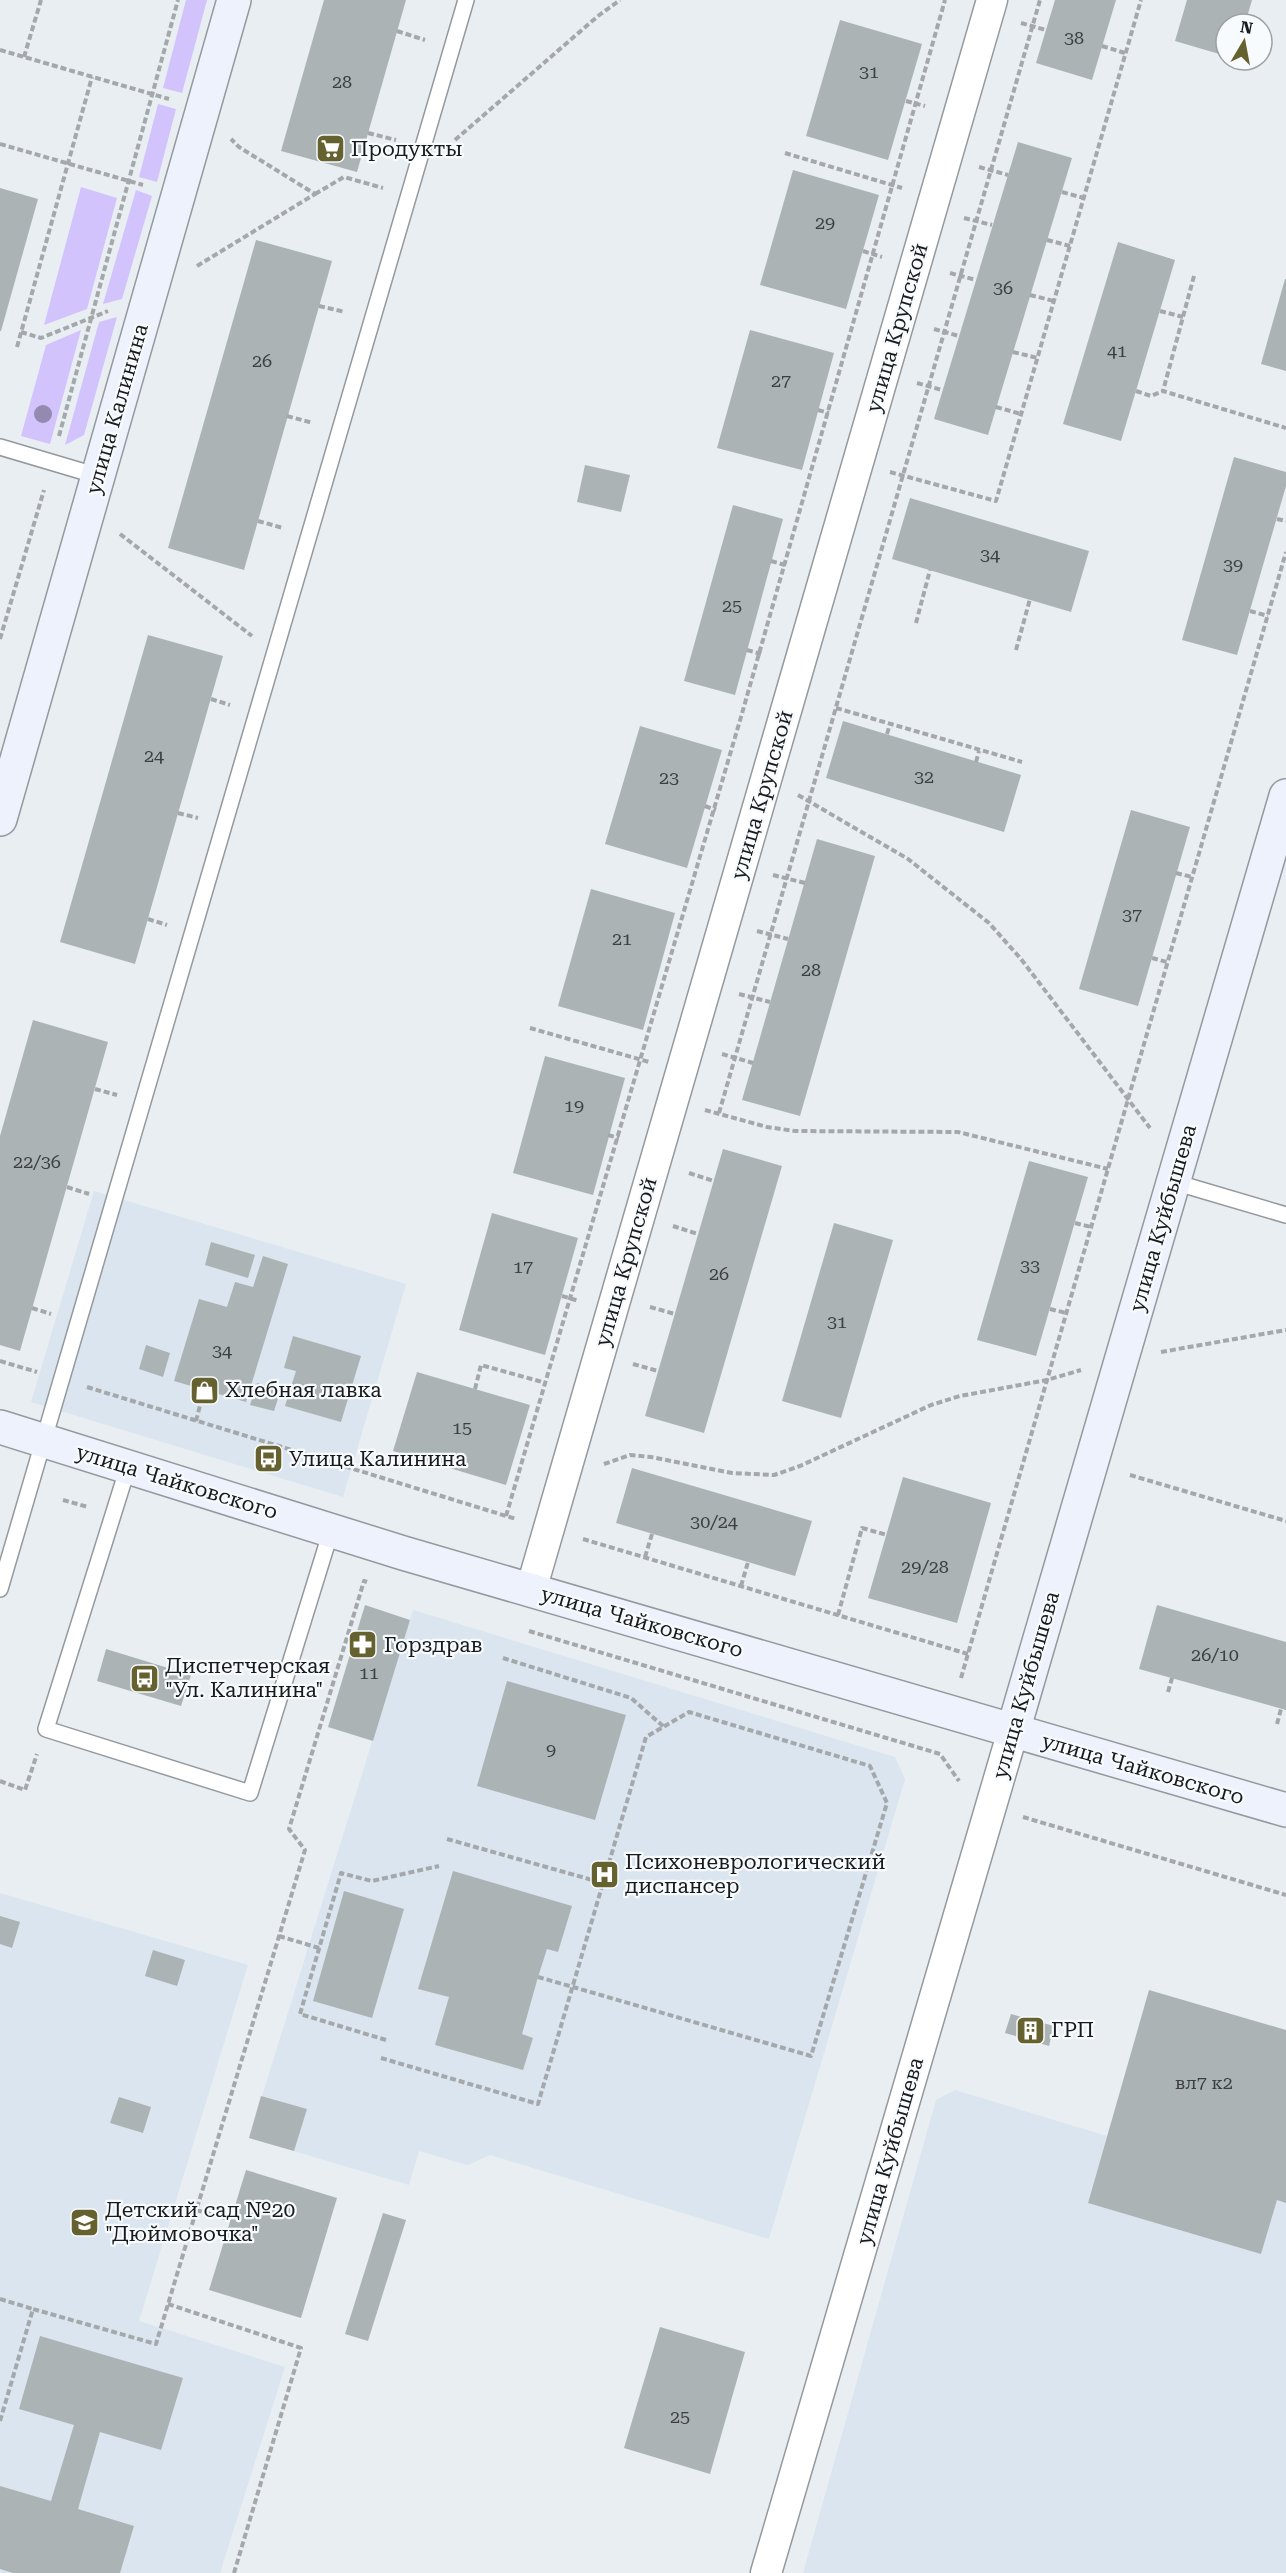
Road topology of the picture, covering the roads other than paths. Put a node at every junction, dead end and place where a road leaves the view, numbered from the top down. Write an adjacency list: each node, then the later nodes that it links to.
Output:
1 (234, 0): 5 (main road, улица Калинина)
2 (466, 0): 11 (lane)
3 (992, 0): 15 (street, улица Крупской)
4 (0, 447): 5 (lane)
5 (98, 476): 7 (main road, улица Калинина)
6 (1286, 796): 8 (main road, улица Куйбышева)
7 (0, 819)
8 (1176, 1173): 9 (lane); 16 (main road, улица Куйбышева)
9 (1286, 1215)
10 (0, 1427): 11 (main road, улица Чайковского)
11 (43, 1441): 12 (main road, улица Чайковского); 14 (lane)
12 (128, 1467): 13 (main road, улица Чайковского); 13 (lane)
13 (331, 1531): 15 (main road, улица Чайковского)
14 (0, 1589)
15 (531, 1590): 16 (main road, улица Чайковского)
16 (1013, 1731): 17 (main road, улица Чайковского); 18 (street, улица Куйбышева)
17 (1286, 1810)
18 (766, 2573)

